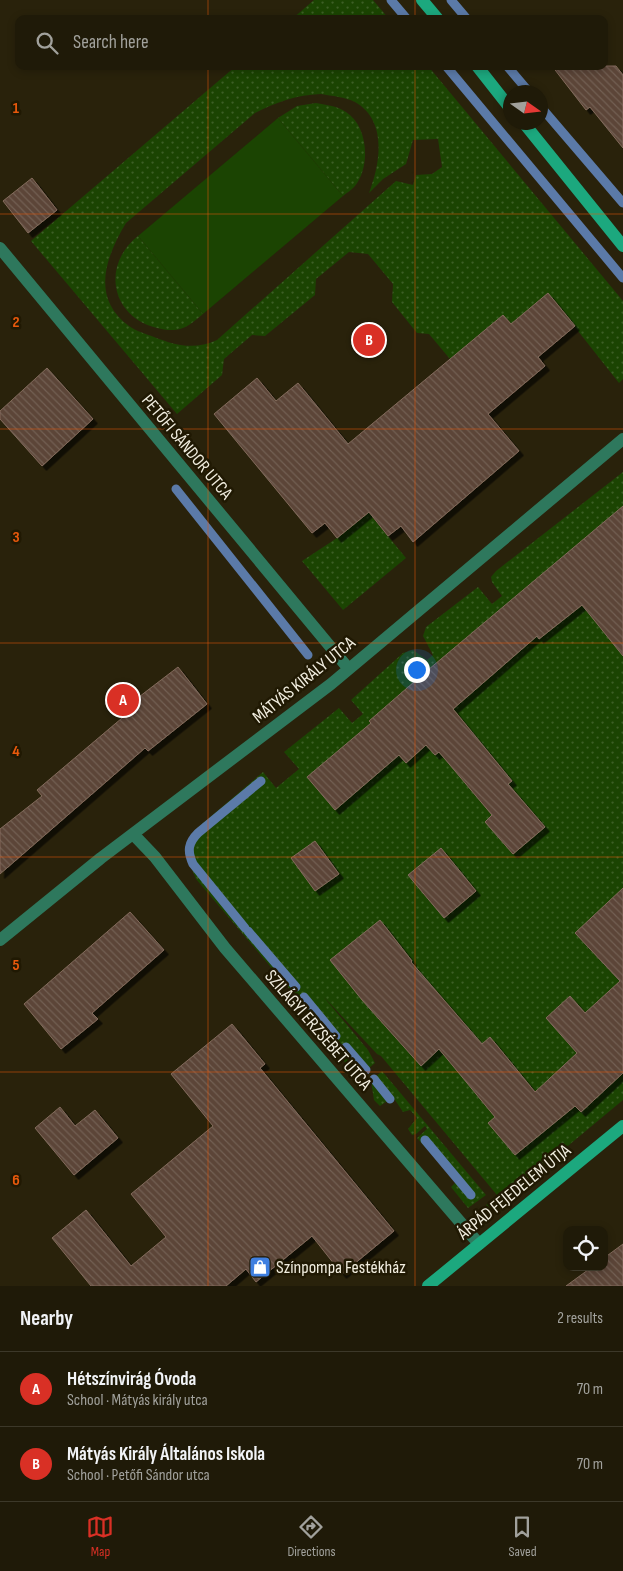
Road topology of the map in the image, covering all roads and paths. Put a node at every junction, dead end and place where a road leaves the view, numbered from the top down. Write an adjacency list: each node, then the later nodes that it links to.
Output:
1 (422, 0): 2 (main road)
2 (435, 15)
3 (480, 70): 4 (main road)
4 (503, 99)
5 (529, 130): 6 (main road)
6 (623, 246)
7 (0, 248): 9 (street, PETŐFI SÁNDOR UTCA)
8 (623, 440): 9 (street, MÁTYÁS KIRÁLY UTCA)
9 (348, 668): 10 (street, MÁTYÁS KIRÁLY UTCA)
10 (134, 835): 11 (street, MÁTYÁS KIRÁLY UTCA); 13 (street, SZILÁGYI ERZSÉBET UTCA)
11 (0, 940)
12 (623, 1126): 13 (main road, ÁRPÁD FEJEDELEM ÚTJA)
13 (479, 1244): 14 (main road, ÁRPÁD FEJEDELEM ÚTJA)
14 (428, 1286)

